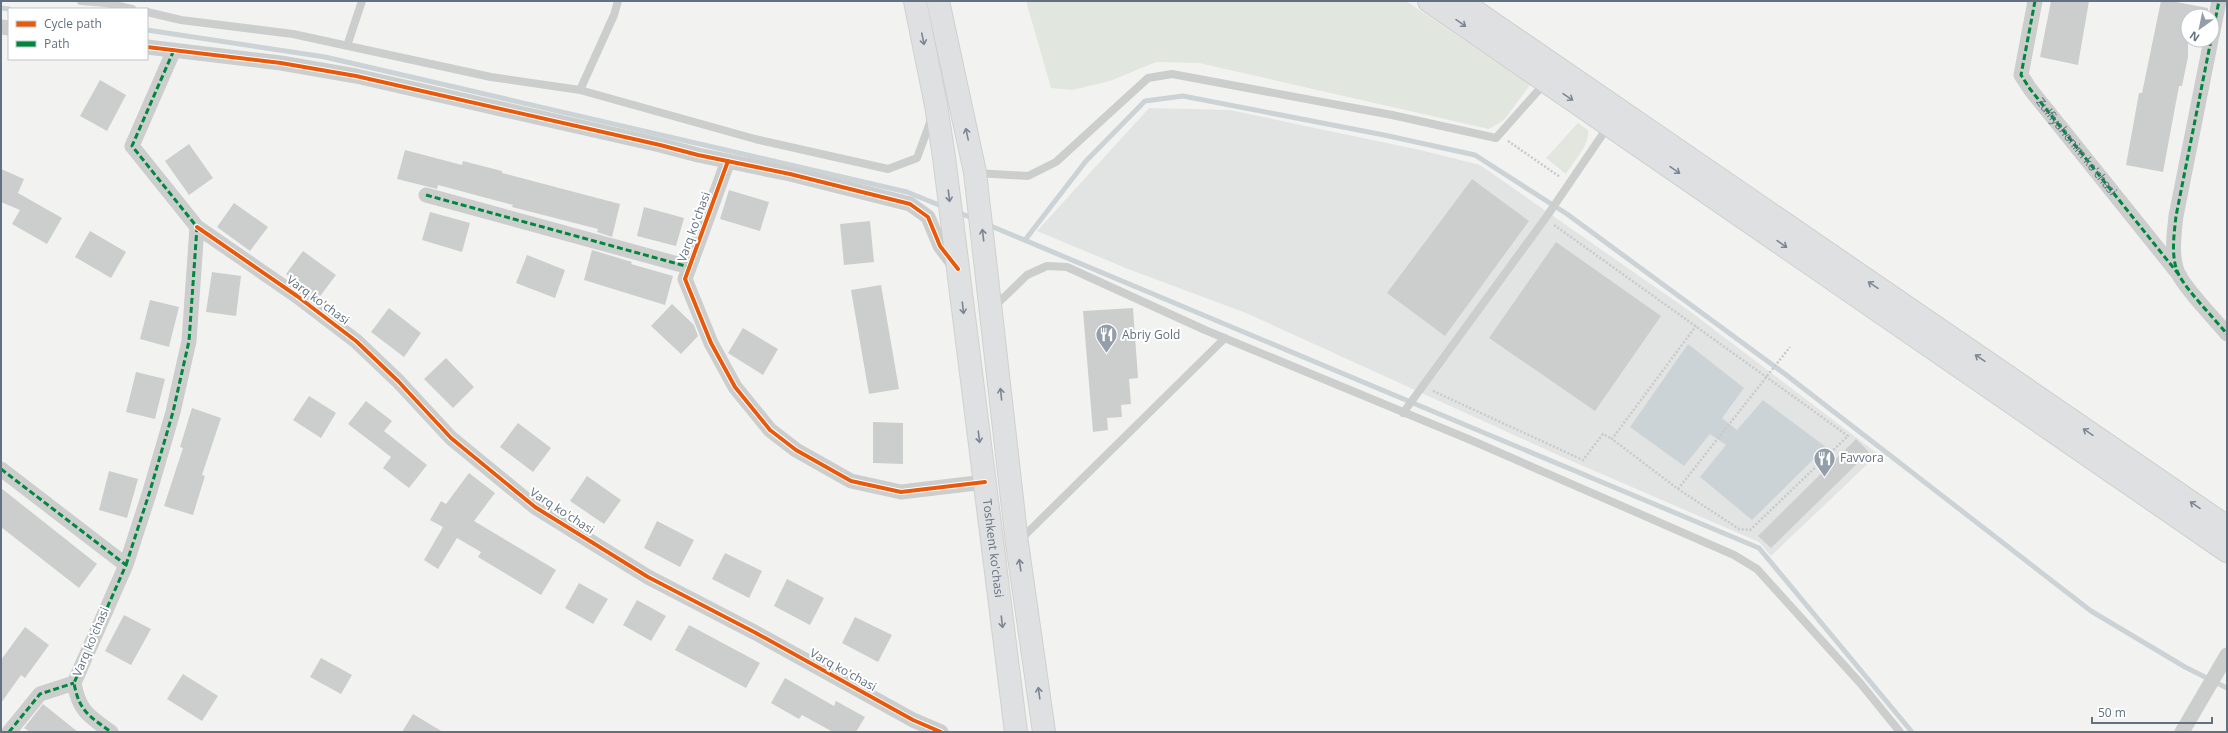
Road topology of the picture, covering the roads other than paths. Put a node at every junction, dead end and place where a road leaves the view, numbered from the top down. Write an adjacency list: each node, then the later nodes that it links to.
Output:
1 (81, 1): 9 (lane)
2 (362, 1): 11 (lane)
3 (618, 1): 16 (lane)
4 (915, 1): 17 (main road, Toshkent ko'chasi, one-way to 17)
5 (938, 1): 20 (main road, Toshkent ko'chasi, one-way to 5)
6 (1429, 1): 15 (main road, one-way to 15)
7 (1460, 1): 32 (main road, one-way to 7)
8 (2035, 1): 25 (street, Zulfiyahonim ko'chasi)
9 (128, 8)
10 (148, 12): 11 (lane)
11 (347, 46): 16 (lane)
12 (148, 47): 14 (street)
13 (2209, 48): 25 (street, Zulfiyahonim ko'chasi)
14 (174, 50): 19 (street); 22 (street, Varq ko'chasi)
15 (1546, 81): 18 (main road, one-way to 18); 20 (lane)
16 (580, 90): 17 (lane)
17 (936, 105): 24 (main road, Toshkent ko'chasi, one-way to 24)
18 (1609, 125): 29 (lane); 34 (main road, one-way to 34)
19 (728, 161): 23 (street, Varq ko'chasi); 24 (street)
20 (975, 172): 26 (main road, Toshkent ko'chasi, one-way to 20)
21 (426, 195): 23 (street, Varq ko'chasi)
22 (197, 227): 35 (street, Varq ko'chasi); 40 (street, Varq ko'chasi)
23 (690, 267): 31 (street, Varq ko'chasi)
24 (958, 270): 31 (main road, Toshkent ko'chasi, one-way to 31)
25 (2180, 276): 27 (street, Zulfiyahonim ko'chasi)
26 (992, 309): 28 (lane); 33 (main road, Toshkent ko'chasi, one-way to 26)
27 (2227, 334)
28 (1225, 338): 29 (lane); 33 (lane)
29 (1403, 413): 43 (lane)
30 (1, 469): 35 (street)
31 (985, 482): 41 (main road, Toshkent ko'chasi, one-way to 41)
32 (2227, 528)
33 (1017, 543): 42 (main road, Toshkent ko'chasi, one-way to 33)
34 (2227, 551)
35 (126, 565): 37 (street, Varq ko'chasi)
36 (2225, 659): 44 (street)
37 (74, 683): 38 (street); 39 (street, Varq ko'chasi)
38 (9, 732)
39 (111, 732)
40 (941, 732)
41 (1016, 732)
42 (1044, 732)
43 (1900, 732)
44 (2182, 732)

